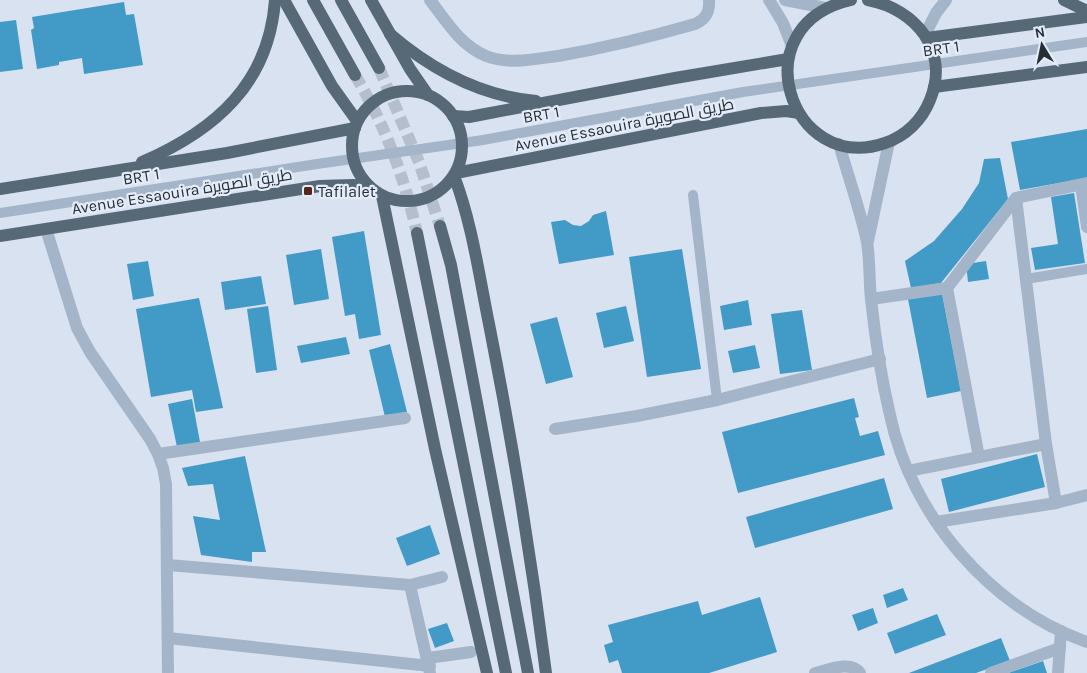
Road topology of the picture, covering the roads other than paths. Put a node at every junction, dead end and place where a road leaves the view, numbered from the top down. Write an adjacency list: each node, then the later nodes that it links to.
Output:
1 (275, 0): 37 (main road)
2 (284, 0): 32 (main road)
3 (313, 0): 25 (main road)
4 (341, 0): 24 (main road)
5 (371, 0): 17 (main road)
6 (430, 0): 7 (street)
7 (709, 0)
8 (769, 0): 20 (street)
9 (785, 0): 14 (street)
10 (851, 0): 14 (main road)
11 (946, 0): 18 (street)
12 (1064, 0): 15 (main road)
13 (879, 1): 18 (main road)
14 (826, 8): 20 (main road)
15 (1087, 11)
16 (1087, 17): 18 (main road)
17 (390, 34): 28 (main road); 29 (main road)
18 (926, 37): 22 (main road)
19 (1087, 42): 22 (lane, BRT 1)
20 (792, 46): 21 (main road)
21 (788, 59): 26 (main road); 29 (main road, Avenue Essaouira طريق الصويرة)
22 (935, 63): 26 (lane, BRT 1); 27 (main road)
23 (1087, 67): 27 (main road)
24 (379, 68)
25 (355, 75)
26 (788, 85): 30 (main road); 34 (lane, BRT 1)
27 (934, 87): 33 (main road)
28 (428, 95): 31 (main road); 32 (main road)
29 (551, 103): 31 (main road, Avenue Essaouira طريق الصويرة)
30 (799, 113): 35 (main road); 38 (main road, Avenue Essaouira طريق الصويرة)
31 (454, 116): 34 (main road)
32 (356, 124): 36 (main road); 37 (main road, Avenue Essaouira طريق الصويرة)
33 (889, 142): 35 (main road); 51 (street)
34 (462, 143): 36 (lane, BRT 1); 38 (main road)
35 (839, 144): 51 (street)
36 (353, 159): 40 (main road); 45 (lane, BRT 1)
37 (125, 170): 41 (main road, Avenue Essaouira طريق الصويرة)
38 (455, 174): 43 (main road); 80 (main road)
39 (1084, 184): 44 (street); 47 (street)
40 (370, 188): 43 (main road); 48 (main road, Avenue Essaouira طريق الصويرة)
41 (0, 189)
42 (693, 195): 57 (lane)
43 (382, 196): 77 (main road)
44 (1016, 198): 53 (street); 54 (street)
45 (0, 214)
46 (440, 226): 79 (main road)
47 (1087, 227)
48 (46, 229): 50 (main road, Avenue Essaouira طريق الصويرة); 61 (street)
49 (417, 233): 78 (main road)
50 (0, 236)
51 (867, 244): 55 (street)
52 (1087, 269): 53 (lane)
53 (1026, 279): 60 (street)
54 (947, 288): 55 (street); 62 (street)
55 (871, 299): 56 (street)
56 (880, 359): 57 (street); 63 (street)
57 (717, 400): 59 (street)
58 (405, 418): 61 (street)
59 (556, 429)
60 (1046, 444): 62 (street); 65 (street)
61 (158, 454): 67 (street)
62 (979, 457): 63 (street)
63 (908, 470): 66 (street)
64 (1087, 495): 65 (street)
65 (1056, 503): 66 (street)
66 (936, 522): 70 (street)
67 (168, 565): 69 (street); 71 (street)
68 (442, 577): 69 (street)
69 (410, 585): 75 (street)
70 (1060, 631): 72 (street); 73 (street)
71 (168, 638): 75 (street); 76 (street)
72 (1087, 642)
73 (1060, 648): 83 (street); 84 (street)
74 (471, 652): 75 (street)
75 (429, 666)
76 (168, 673)
77 (487, 673)
78 (506, 673)
79 (528, 673)
80 (546, 673)
81 (815, 673): 82 (street)
82 (860, 673)
83 (991, 673)
84 (1058, 673)

